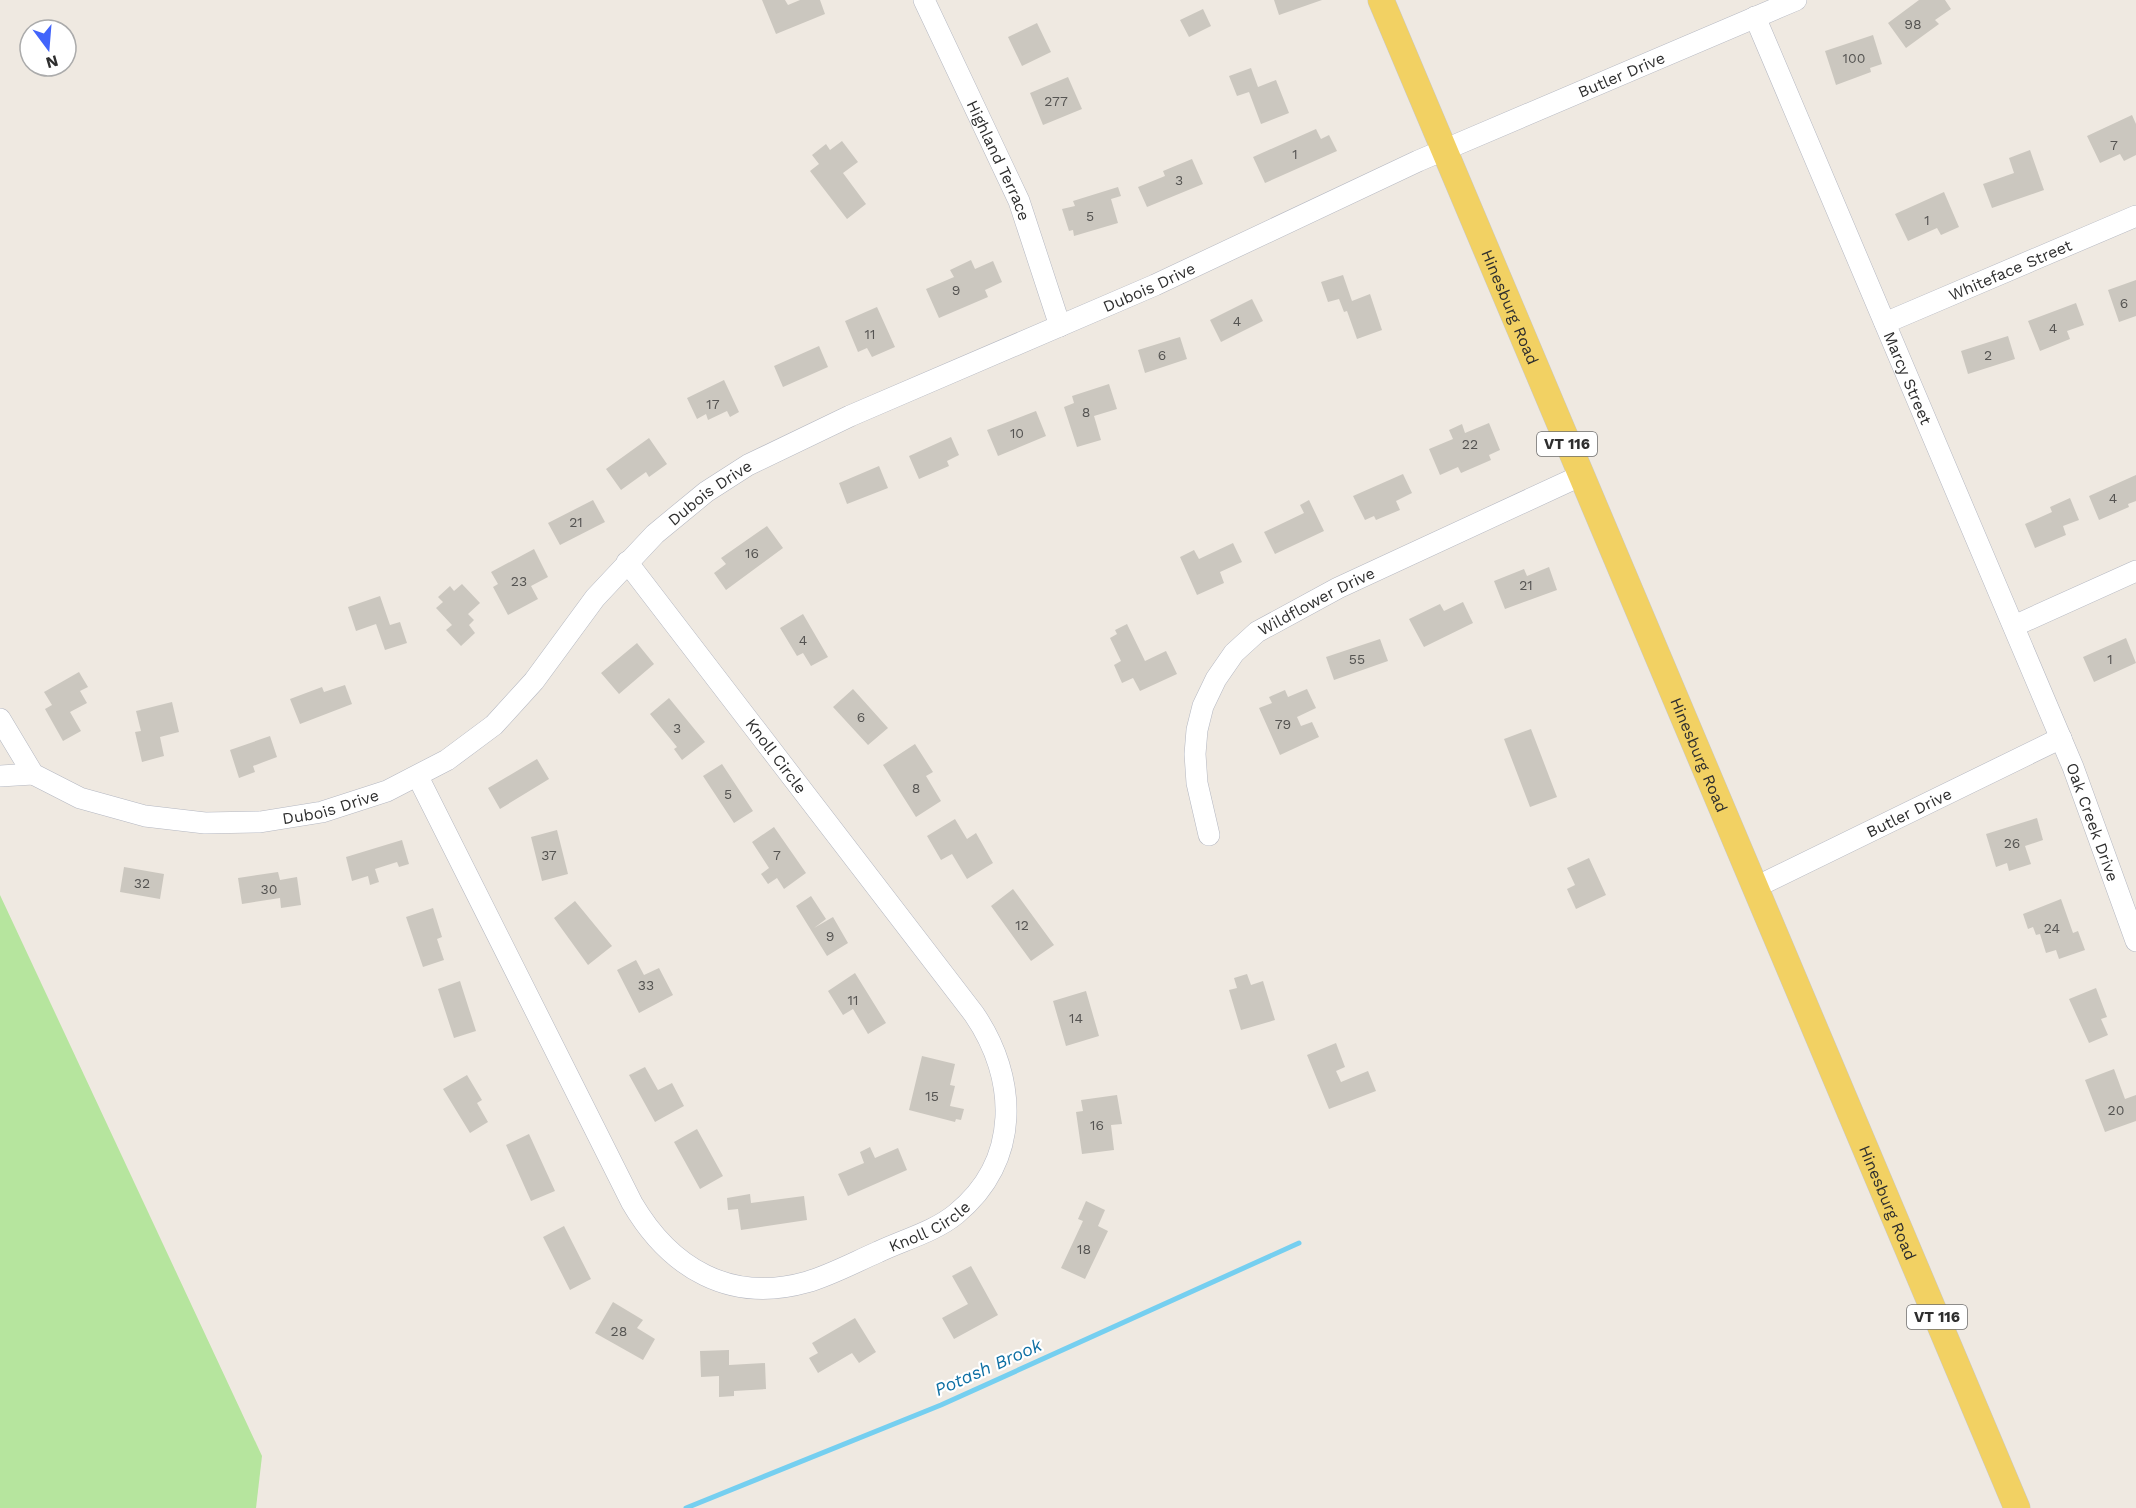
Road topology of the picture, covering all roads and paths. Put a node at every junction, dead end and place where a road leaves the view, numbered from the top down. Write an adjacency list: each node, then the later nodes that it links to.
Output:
1 (924, 0): 8 (street, Highland Terrace)
2 (1381, 0): 5 (main road, Hinesburg Road / VT 116)
3 (1796, 0): 4 (street, Butler Drive)
4 (1755, 17): 5 (street, Butler Drive); 7 (street, Marcy Street)
5 (1445, 151): 8 (street, Dubois Drive); 9 (main road, Hinesburg Road / VT 116)
6 (2136, 216): 7 (street, Whiteface Street)
7 (1885, 323): 12 (street, Marcy Street)
8 (1060, 326): 10 (street, Dubois Drive)
9 (1580, 476): 18 (street, Wildflower Drive); 19 (main road, Hinesburg Road / VT 116)
10 (627, 562): 17 (street, Dubois Drive); 17 (street, Knoll Circle)
11 (2136, 571): 12 (street)
12 (2014, 626): 14 (street, Marcy Street)
13 (0, 719): 15 (street)
14 (2061, 738): 19 (street, Butler Drive); 20 (street, Oak Creek Drive)
15 (33, 774): 16 (street); 17 (street, Dubois Drive)
16 (0, 776)
17 (418, 777)
18 (1209, 835)
19 (1756, 887): 21 (main road, Hinesburg Road / VT 116)
20 (2136, 941)
21 (2017, 1508)

